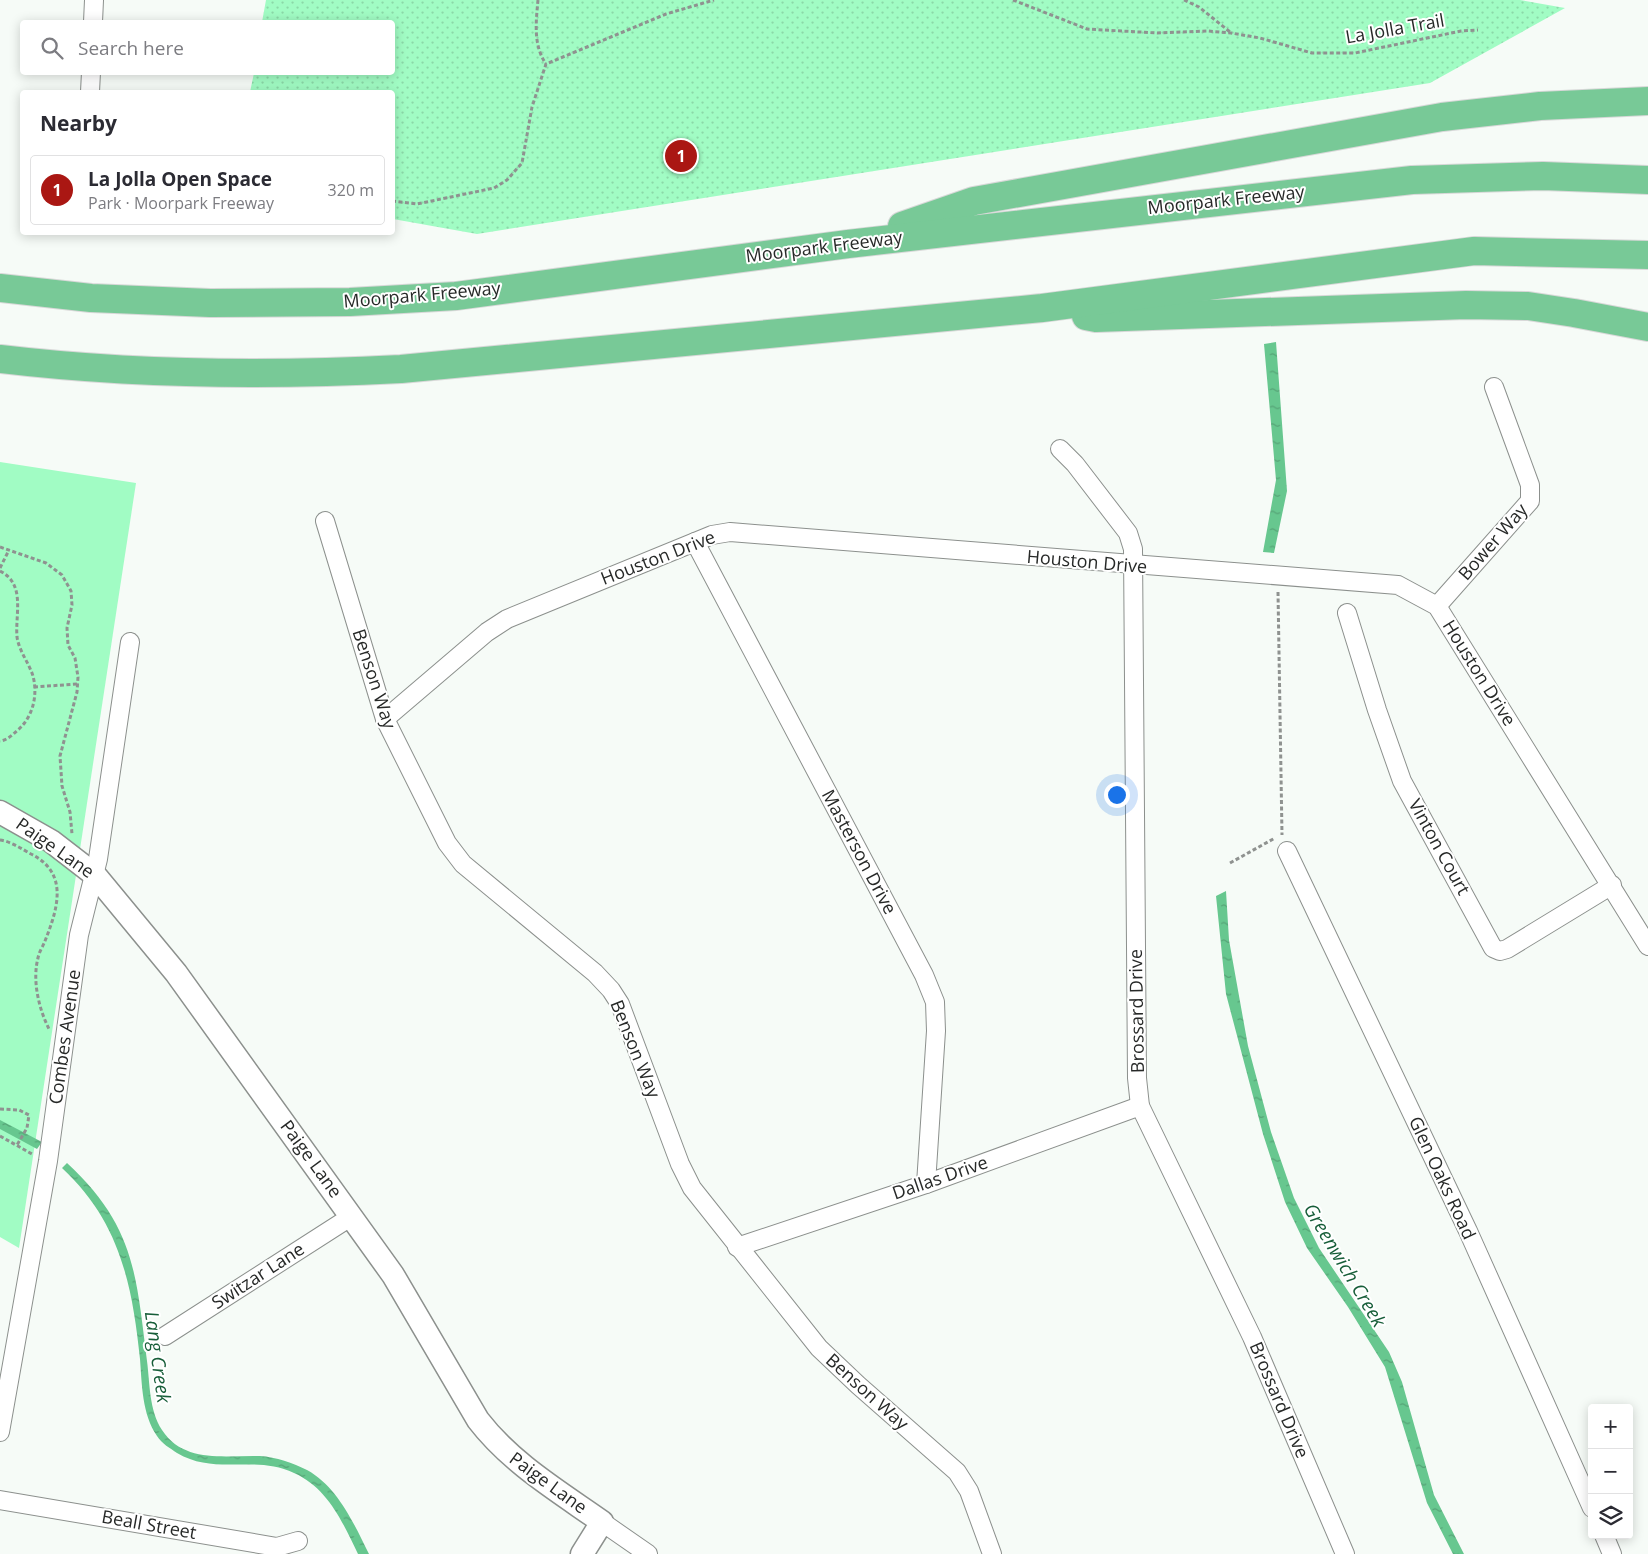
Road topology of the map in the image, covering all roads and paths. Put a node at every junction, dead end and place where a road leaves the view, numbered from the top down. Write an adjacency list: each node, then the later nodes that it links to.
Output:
1 (94, 0): 6 (street)
2 (538, 0): 9 (path)
3 (714, 0): 9 (path)
4 (1013, 0): 8 (path, La Jolla Trail)
5 (1184, 0): 8 (path, La Jolla Trail)
6 (93, 20)
7 (1478, 30): 8 (path, La Jolla Trail)
8 (1231, 33)
9 (546, 64): 14 (path)
10 (90, 75): 11 (street)
11 (90, 90)
12 (1648, 101): 15 (highway)
13 (1648, 180): 15 (highway, Moorpark Freeway)
14 (395, 201)
15 (848, 244): 17 (highway, Moorpark Freeway)
16 (1648, 255): 18 (highway)
17 (0, 288)
18 (1042, 308): 19 (highway); 20 (highway)
19 (1648, 327)
20 (0, 359)
21 (1494, 387): 30 (street, Bower Way)
22 (1060, 448): 27 (street, Brossard Drive)
23 (325, 521): 35 (street, Benson Way)
24 (694, 542): 27 (street, Houston Drive); 35 (street, Houston Drive); 52 (street, Masterson Drive)
25 (0, 547): 26 (path)
26 (8, 552): 28 (path); 33 (path)
27 (1134, 566): 29 (street, Houston Drive); 47 (street, Brossard Drive)
28 (0, 569): 34 (path)
29 (1277, 576): 30 (street, Houston Drive); 38 (path)
30 (1437, 606): 44 (street, Houston Drive)
31 (1347, 613): 44 (street, Vinton Court)
32 (130, 642): 43 (street, Combes Avenue)
33 (78, 684): 34 (path); 41 (path)
34 (34, 687): 36 (path)
35 (385, 719): 54 (street, Benson Way)
36 (0, 741)
37 (0, 812): 41 (street, Paige Lane)
38 (1281, 833): 40 (path); 42 (path)
39 (1, 840): 46 (path)
40 (1285, 845): 57 (street, Glen Oaks Road)
41 (65, 851): 43 (street, Paige Lane)
42 (1230, 863)
43 (95, 875): 51 (street, Combes Avenue); 53 (street, Paige Lane)
44 (1612, 885): 45 (street, Houston Drive)
45 (1648, 946)
46 (50, 1032)
47 (1140, 1106): 52 (street, Dallas Drive); 65 (street, Brossard Drive)
48 (0, 1109): 50 (path)
49 (0, 1136): 50 (path)
50 (18, 1144): 51 (path)
51 (48, 1161): 56 (street, Combes Avenue)
52 (926, 1184): 54 (street, Dallas Drive)
53 (352, 1216): 55 (street, Switzar Lane); 59 (street, Paige Lane)
54 (737, 1246): 64 (street, Benson Way)
55 (165, 1336)
56 (0, 1432)
57 (1588, 1499)
58 (0, 1500): 61 (street, Beall Street)
59 (602, 1522): 62 (street); 63 (street)
60 (1606, 1539): 66 (street)
61 (298, 1541)
62 (582, 1554)
63 (648, 1554)
64 (992, 1554)
65 (1345, 1554)
66 (1612, 1554)

